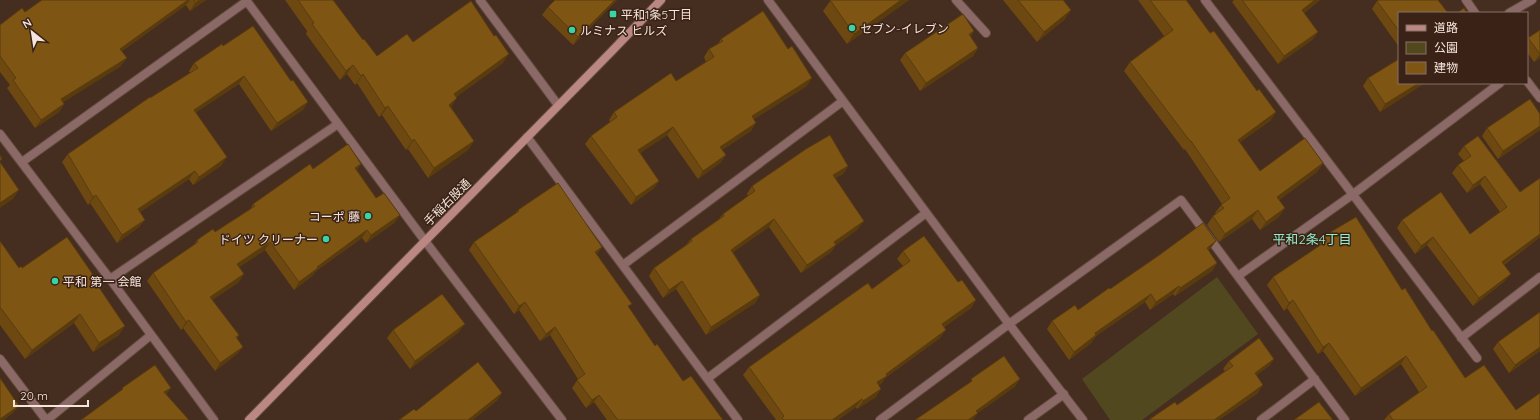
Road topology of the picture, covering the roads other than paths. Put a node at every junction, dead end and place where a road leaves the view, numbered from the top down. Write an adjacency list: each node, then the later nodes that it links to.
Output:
1 (247, 0): 17 (street); 20 (street)
2 (480, 0): 16 (street)
3 (661, 0): 16 (street, 手稲右股通)
4 (768, 0): 15 (street)
5 (956, 0): 11 (street)
6 (1205, 0): 21 (street)
7 (1466, 0): 9 (street)
8 (1532, 0): 10 (street)
9 (1475, 12)
10 (1511, 12)
11 (986, 33)
12 (1528, 82): 14 (street)
13 (1499, 84): 21 (street)
14 (1540, 98)
15 (843, 101): 22 (street); 24 (street)
16 (558, 106): 19 (street, 手稲右股通)
17 (338, 124): 23 (street); 27 (street)
18 (0, 134): 20 (street)
19 (527, 137): 23 (street, 手稲右股通); 24 (street)
20 (22, 162): 27 (street)
21 (1352, 195): 25 (street); 30 (street)
22 (926, 213): 28 (street); 33 (street)
23 (426, 241): 38 (street, 手稲右股通); 39 (street)
24 (623, 265): 33 (street)
25 (1238, 276): 28 (street); 34 (street)
26 (1540, 277): 30 (street)
27 (110, 279): 29 (street)
28 (1009, 324): 35 (street); 41 (street)
29 (151, 335): 36 (street); 37 (street)
30 (1461, 338): 31 (street)
31 (1477, 358)
32 (0, 359): 36 (street)
33 (708, 378): 40 (street)
34 (1315, 379): 44 (street); 45 (street)
35 (1064, 394): 42 (street); 43 (street)
36 (46, 420)
37 (214, 420)
38 (249, 420)
39 (562, 420)
40 (738, 420)
41 (880, 420)
42 (1028, 420)
43 (1083, 420)
44 (1261, 420)
45 (1345, 420)

